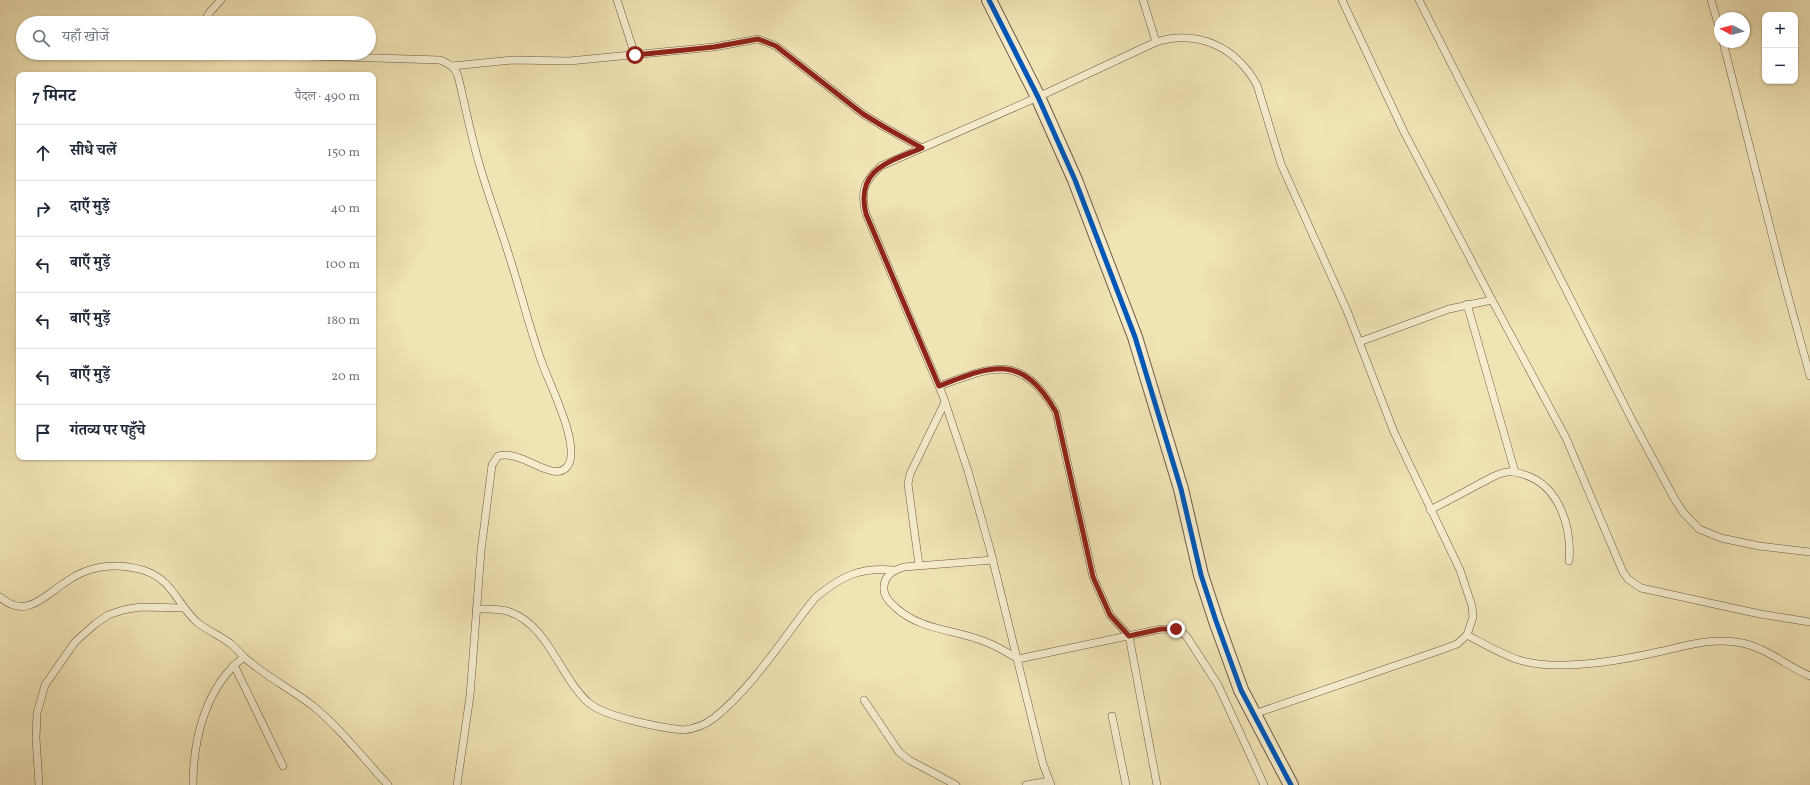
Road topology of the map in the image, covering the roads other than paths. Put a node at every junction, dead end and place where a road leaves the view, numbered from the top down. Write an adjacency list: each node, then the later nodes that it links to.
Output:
1 (221, 0): 9 (lane)
2 (617, 0): 12 (lane)
3 (989, 0): 15 (street)
4 (1143, 0): 10 (lane)
5 (1342, 0): 17 (lane)
6 (1419, 0): 25 (lane)
7 (1711, 0): 8 (lane)
8 (1715, 12)
9 (207, 16)
10 (1156, 42): 15 (lane); 19 (lane)
11 (1725, 48): 20 (lane)
12 (635, 55): 14 (lane); 16 (lane)
13 (376, 58): 14 (lane)
14 (452, 66): 32 (lane)
15 (1038, 97): 16 (lane); 41 (street)
16 (922, 148): 21 (lane)
17 (1492, 300): 18 (lane); 33 (lane)
18 (1467, 304): 19 (lane); 23 (lane)
19 (1359, 342): 24 (lane)
20 (1810, 376)
21 (939, 386): 22 (lane); 35 (lane)
22 (945, 402): 26 (lane); 28 (lane)
23 (1515, 472): 24 (lane); 27 (lane)
24 (1430, 510): 34 (lane)
25 (1810, 552)
26 (993, 560): 28 (lane); 37 (lane)
27 (1569, 561)
28 (919, 565): 29 (lane)
29 (894, 570): 32 (lane); 37 (lane)
30 (0, 597): 31 (lane)
31 (184, 608): 36 (lane); 45 (lane)
32 (476, 609): 48 (lane)
33 (1810, 622)
34 (1467, 635): 39 (lane); 41 (lane)
35 (1129, 636): 37 (lane); 52 (lane); 53 (lane)
36 (244, 657): 38 (lane); 47 (lane)
37 (1018, 659): 44 (lane)
38 (234, 665): 43 (lane); 46 (lane)
39 (1810, 676)
40 (864, 700): 49 (lane)
41 (1254, 714): 54 (street)
42 (1112, 716): 51 (lane)
43 (283, 766)
44 (1050, 783): 50 (lane)
45 (39, 785)
46 (193, 785)
47 (388, 785)
48 (457, 785)
49 (956, 785)
50 (1026, 785)
51 (1126, 785)
52 (1157, 785)
53 (1264, 785)
54 (1291, 785)

